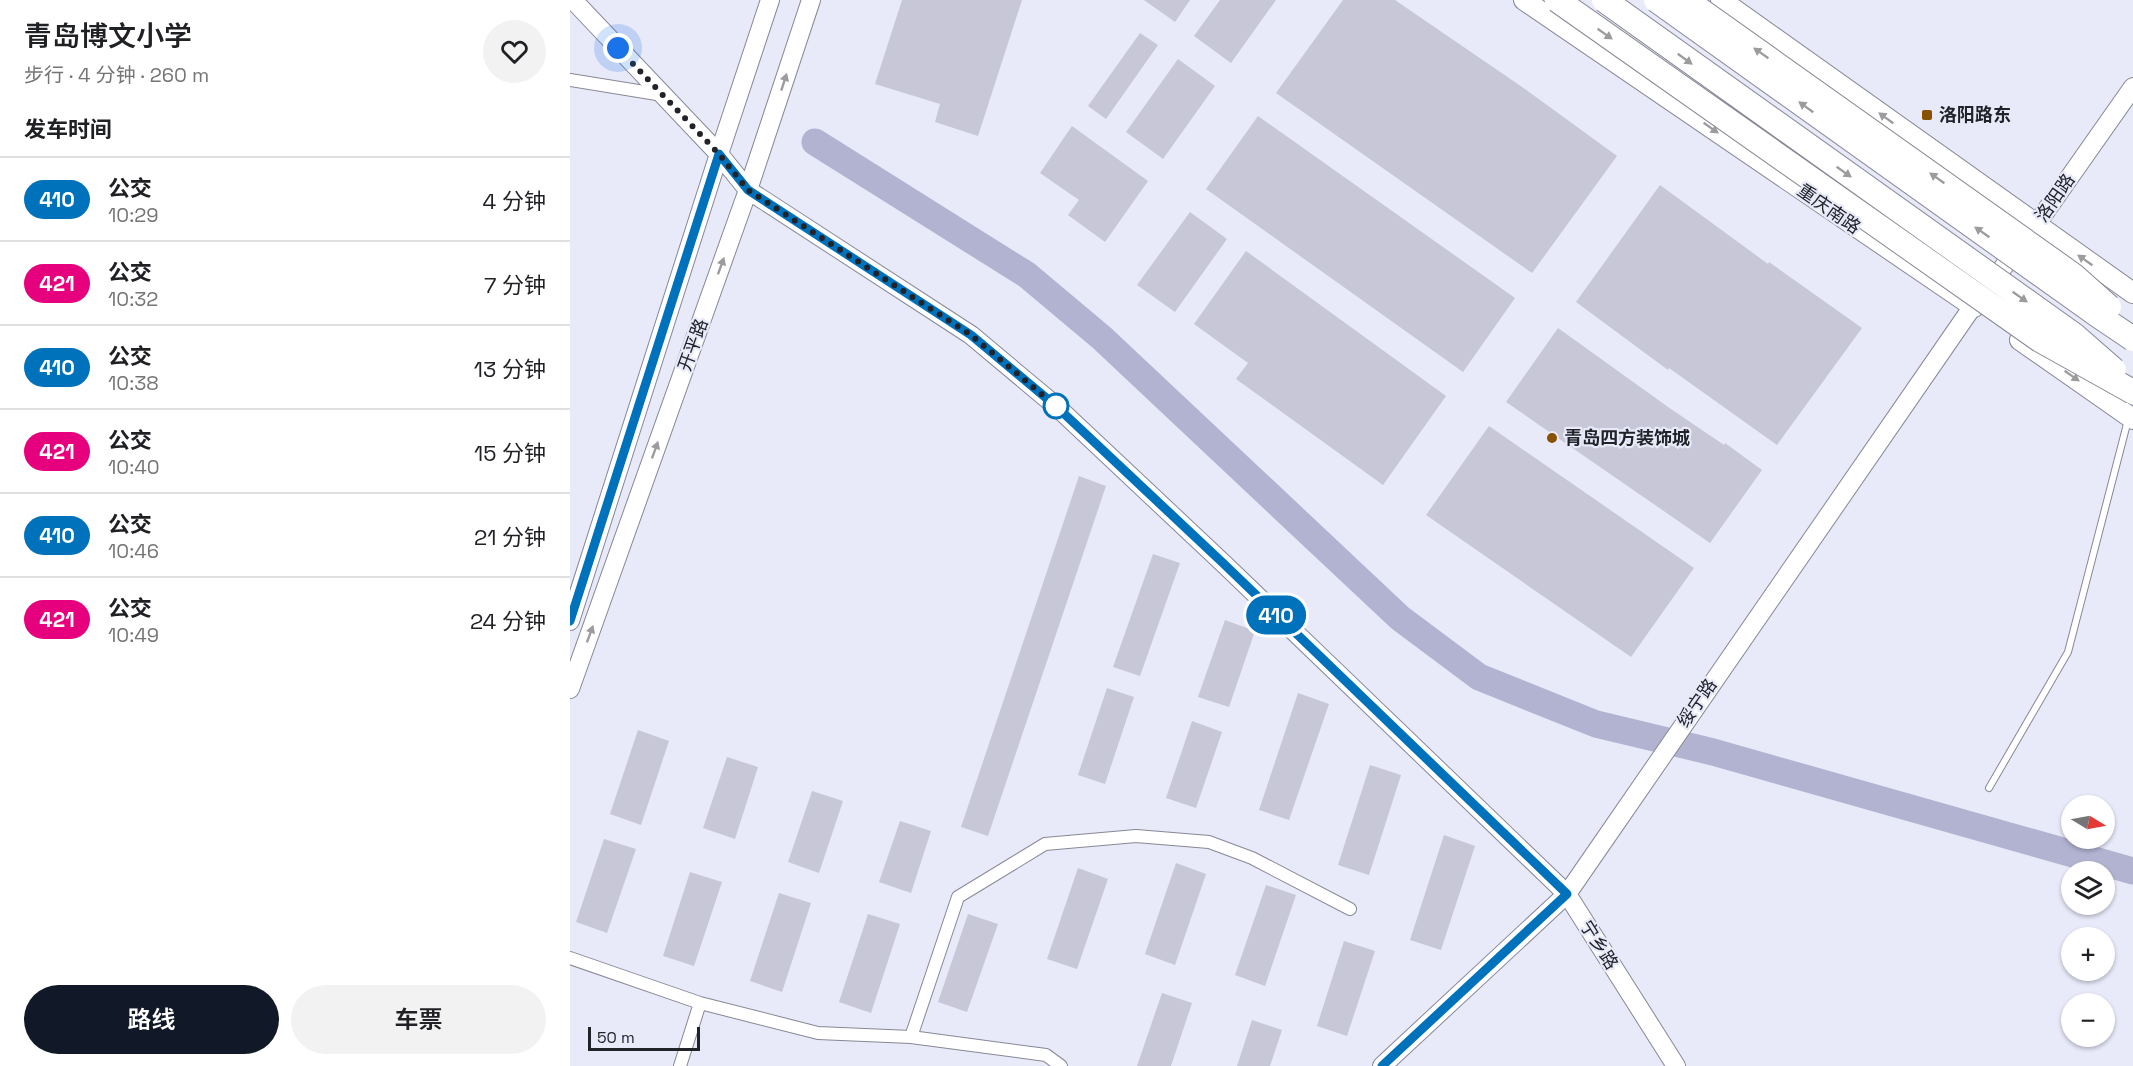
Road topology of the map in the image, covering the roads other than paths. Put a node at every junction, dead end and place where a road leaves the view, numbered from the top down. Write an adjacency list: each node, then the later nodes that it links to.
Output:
1 (573, 0): 12 (street, 宁乡路)
2 (770, 0): 13 (street, 开平路)
3 (811, 0): 14 (street, 开平路, one-way to 3)
4 (1524, 0): 17 (main road, 重庆南路, one-way to 17)
5 (1557, 0): 21 (highway, one-way to 21, bridge)
6 (1604, 0): 20 (highway, one-way to 20, bridge)
7 (1656, 0): 19 (highway, one-way to 7, bridge)
8 (1686, 0): 18 (highway, one-way to 8, bridge)
9 (1721, 0): 15 (main road, one-way to 9)
10 (570, 80): 12 (street)
11 (2133, 87): 15 (street, 洛阳路)
12 (663, 95): 13 (street, 宁乡路)
13 (719, 154): 14 (street, 宁乡路); 23 (street, 开平路)
14 (748, 190): 24 (street, 开平路, one-way to 14); 26 (street, 宁乡路)
15 (2036, 225): 16 (main road, one-way to 15); 17 (street, 洛阳路)
16 (2133, 293)
17 (1972, 306): 22 (main road, 重庆南路, one-way to 22); 26 (street, 绥宁路)
18 (2133, 329)
19 (2133, 339)
20 (2133, 386)
21 (2133, 392)
22 (2131, 418): 25 (lane)
23 (570, 621)
24 (570, 689)
25 (1989, 788)
26 (1567, 894): 33 (street, 绥宁路); 34 (street, 宁乡路)
27 (1350, 909): 30 (street)
28 (570, 958): 29 (street)
29 (700, 1003): 30 (street); 31 (street)
30 (911, 1037): 32 (street)
31 (680, 1066)
32 (1061, 1066)
33 (1382, 1066)
34 (1676, 1066)

